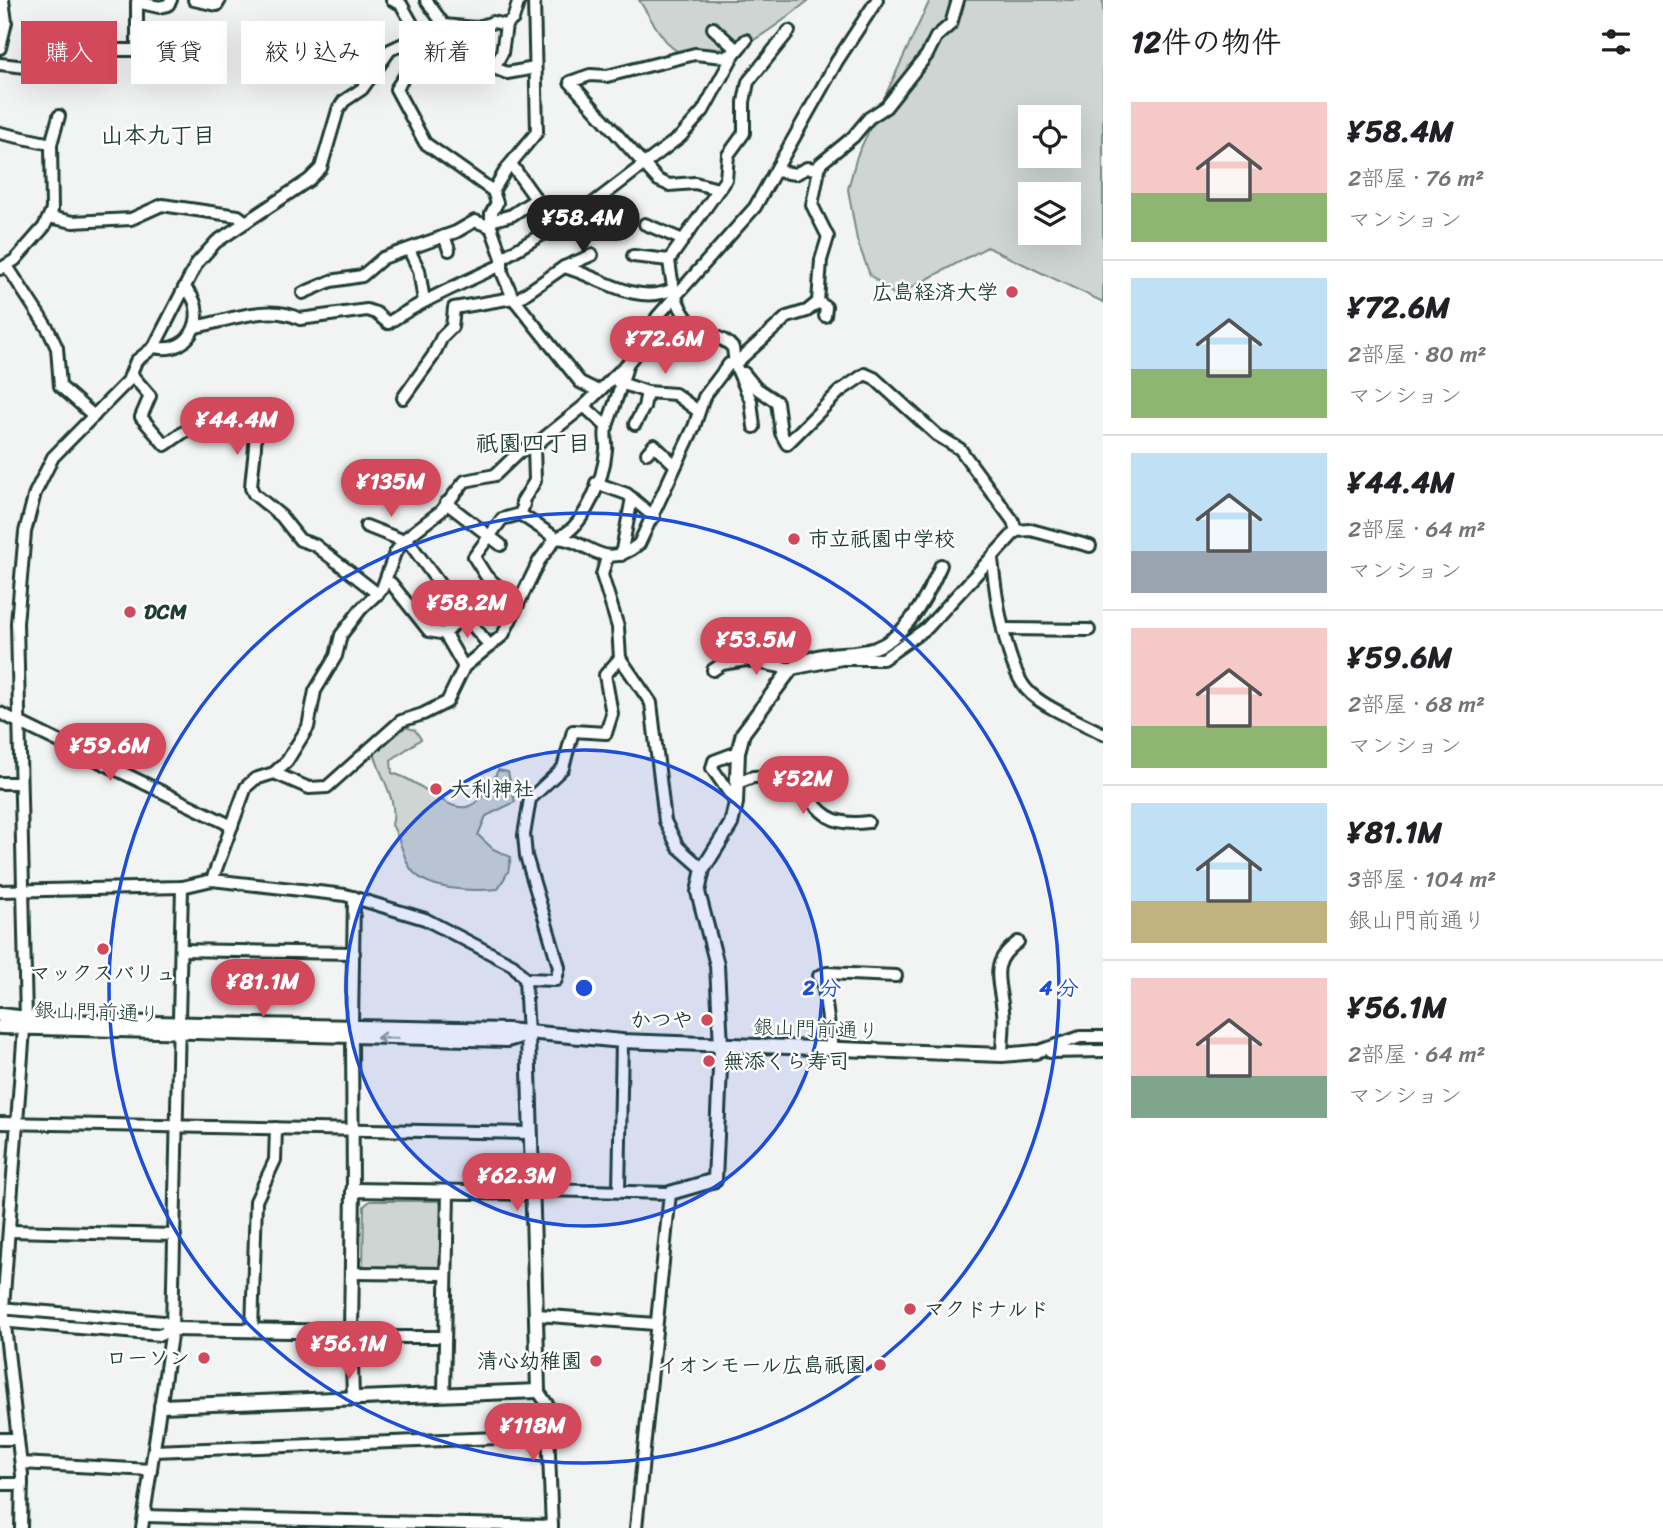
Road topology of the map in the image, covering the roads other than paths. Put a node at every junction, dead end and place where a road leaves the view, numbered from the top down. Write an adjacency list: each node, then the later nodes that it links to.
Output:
1 (3, 0): 19 (street)
2 (171, 0): 22 (street)
3 (194, 0): 4 (street)
4 (220, 0)
5 (392, 0): 11 (street)
6 (426, 0): 12 (street)
7 (519, 0): 14 (street)
8 (534, 0): 23 (street)
9 (877, 0): 32 (street)
10 (958, 0): 31 (street)
11 (409, 21)
12 (441, 21)
13 (495, 22): 14 (street)
14 (506, 25): 23 (street)
15 (713, 28): 20 (street)
16 (789, 31): 33 (street)
17 (746, 40): 20 (street)
18 (399, 46): 21 (street)
19 (0, 48)
20 (736, 52): 30 (street); 30 (street)
21 (385, 57)
22 (0, 65)
23 (535, 68): 29 (street)
24 (363, 84): 36 (street)
25 (399, 84): 34 (street)
26 (60, 116): 28 (street)
27 (0, 133): 28 (street)
28 (51, 144): 35 (street)
29 (511, 164): 34 (street); 37 (street)
30 (643, 166): 33 (street); 46 (street)
31 (818, 169): 32 (street); 56 (street)
32 (777, 170): 52 (street)
33 (718, 190): 40 (street)
34 (493, 191): 37 (street)
35 (49, 217): 36 (street); 48 (street)
36 (246, 222): 50 (street)
37 (491, 224): 39 (street); 46 (street)
38 (645, 224): 40 (street)
39 (444, 236): 41 (street); 42 (street)
40 (683, 240): 45 (street)
41 (409, 250): 51 (street); 55 (street)
42 (449, 250)
43 (592, 255): 47 (street)
44 (633, 256): 45 (street)
45 (669, 260): 52 (street)
46 (502, 261): 49 (street); 54 (street)
47 (564, 267): 52 (street); 54 (street)
48 (4, 268): 69 (street)
49 (464, 285): 53 (street); 57 (street)
50 (184, 288): 59 (street); 60 (street)
51 (303, 293)
52 (674, 293): 61 (street); 63 (street)
53 (435, 296): 55 (street); 57 (street)
54 (514, 299): 57 (street); 64 (street)
55 (424, 301): 59 (street)
56 (818, 302): 58 (street); 61 (street)
57 (455, 308): 66 (street)
58 (825, 316)
59 (195, 327): 60 (street)
60 (154, 347): 62 (street)
61 (735, 364): 68 (street); 72 (street); 82 (street)
62 (131, 374): 69 (street); 93 (street)
63 (617, 381): 64 (street); 65 (street); 71 (street)
64 (598, 391): 67 (street)
65 (647, 392): 68 (street); 70 (street)
66 (403, 398)
67 (584, 406): 71 (street); 73 (street)
68 (698, 411): 75 (street)
69 (94, 416): 105 (street)
70 (635, 424)
71 (607, 427): 76 (street)
72 (754, 427)
73 (534, 446): 78 (street); 79 (street)
74 (647, 453): 75 (street)
75 (675, 465): 80 (street)
76 (596, 483): 77 (street); 84 (street)
77 (632, 498): 80 (street); 88 (street)
78 (446, 503): 83 (street); 85 (street)
79 (520, 514): 83 (street); 84 (street)
80 (654, 517): 88 (street)
81 (366, 526): 85 (street)
82 (1016, 531): 87 (street); 90 (street)
83 (488, 537): 86 (street); 94 (street)
84 (556, 538): 89 (street); 94 (street)
85 (405, 540): 92 (street); 95 (street)
86 (501, 545)
87 (1090, 546)
88 (621, 555): 89 (street)
89 (607, 557): 100 (street)
90 (992, 559): 96 (street); 102 (street)
91 (941, 565): 102 (street)
92 (385, 583): 93 (street); 98 (street)
93 (377, 594): 108 (street)
94 (518, 604): 99 (street)
95 (465, 613): 98 (street); 99 (street)
96 (1003, 629): 97 (street); 106 (street)
97 (1089, 630)
98 (445, 634): 101 (street)
99 (490, 646): 101 (street)
100 (620, 658): 115 (street); 125 (street)
101 (464, 667): 108 (street)
102 (791, 669): 103 (street); 107 (street)
103 (713, 670)
104 (0, 713): 105 (street)
105 (21, 722): 110 (street); 114 (street)
106 (1103, 734)
107 (738, 752): 111 (street); 112 (street)
108 (274, 774): 114 (street)
109 (0, 783): 110 (street)
110 (18, 783): 119 (street)
111 (737, 783): 112 (street); 113 (street)
112 (736, 803): 115 (street)
113 (869, 822)
114 (232, 827): 116 (street)
115 (703, 869): 134 (street)
116 (212, 880): 117 (street); 120 (street)
117 (183, 887): 119 (street); 122 (street)
118 (0, 891): 119 (street)
119 (24, 891): 127 (street)
120 (355, 897): 123 (street); 125 (street)
121 (1018, 942): 138 (street)
122 (181, 950): 123 (street); 129 (street)
123 (354, 953): 130 (street)
124 (896, 976): 135 (street)
125 (525, 979): 131 (street)
126 (0, 1015): 127 (street, 銀山門前通り)
127 (25, 1024): 128 (street, 銀山門前通り); 129 (street, 銀山門前通り); 140 (street)
128 (0, 1027)
129 (178, 1029): 130 (street, 銀山門前通り); 141 (street)
130 (352, 1032): 131 (street, 銀山門前通り); 143 (street)
131 (528, 1034): 133 (street, 銀山門前通り); 144 (street)
132 (1103, 1037): 137 (street)
133 (622, 1041): 134 (street, 銀山門前通り); 146 (street)
134 (721, 1046): 135 (street, 銀山門前通り); 149 (street)
135 (832, 1049): 138 (street, 銀山門前通り)
136 (1103, 1051): 137 (street, 銀山門前通り)
137 (1036, 1052): 138 (street, 銀山門前通り)
138 (1002, 1055)
139 (0, 1123): 140 (street)
140 (18, 1124): 141 (street); 150 (street)
141 (177, 1126): 142 (street); 151 (street)
142 (276, 1128): 143 (street); 159 (street)
143 (351, 1129): 144 (street); 145 (street)
144 (530, 1133): 148 (street)
145 (353, 1190): 147 (street); 152 (street)
146 (619, 1190): 148 (street); 149 (street)
147 (447, 1192): 148 (street); 153 (street)
148 (533, 1193): 155 (street)
149 (670, 1193): 157 (street)
150 (10, 1231): 151 (street); 154 (street)
151 (176, 1235): 158 (street)
152 (353, 1273): 153 (street); 160 (street)
153 (446, 1275): 161 (street)
154 (2, 1308): 156 (street); 158 (street)
155 (537, 1315): 157 (street); 162 (street)
156 (2, 1321): 158 (street); 168 (street)
157 (655, 1324): 177 (street)
158 (172, 1329): 159 (street); 165 (street)
159 (252, 1331): 160 (street)
160 (351, 1332): 161 (street); 164 (street)
161 (444, 1337): 163 (street)
162 (538, 1391): 163 (street); 166 (street)
163 (444, 1395): 164 (street)
164 (353, 1397): 165 (street)
165 (161, 1406): 169 (street)
166 (548, 1436): 169 (street); 175 (street)
167 (0, 1439): 168 (street)
168 (18, 1439): 170 (street)
169 (154, 1451): 171 (street)
170 (21, 1463): 171 (street); 173 (street)
171 (151, 1470): 174 (street)
172 (0, 1483): 173 (street)
173 (22, 1484): 176 (street)
174 (143, 1522): 175 (street)
175 (552, 1527)
176 (21, 1528)
177 (636, 1528)

